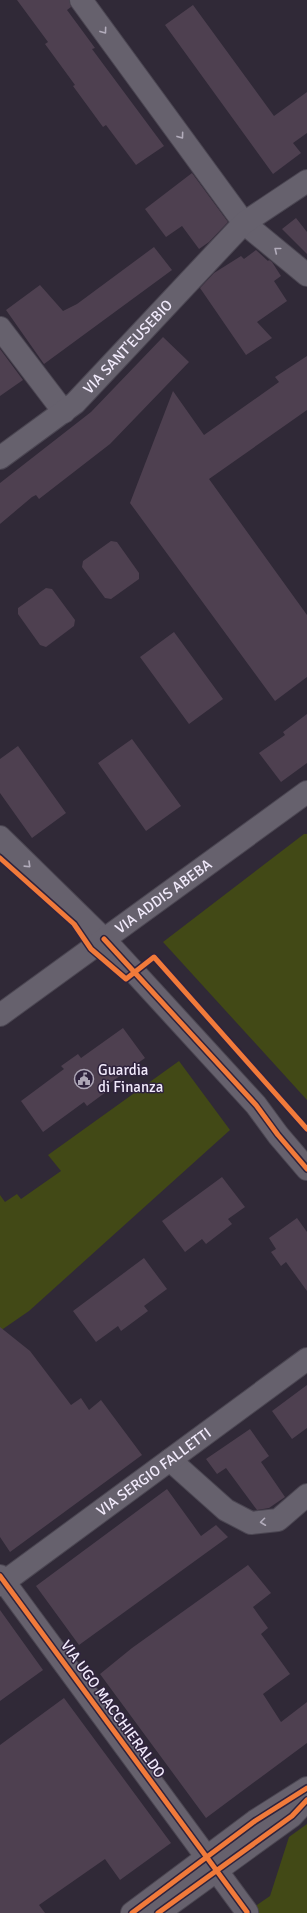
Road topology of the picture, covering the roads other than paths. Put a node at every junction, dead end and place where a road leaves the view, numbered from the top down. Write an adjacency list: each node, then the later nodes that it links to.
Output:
1 (81, 0): 3 (street, one-way to 3)
2 (307, 181): 3 (street, VIA SANT'EUSEBIO)
3 (244, 223): 4 (street, one-way to 3); 6 (street, VIA SANT'EUSEBIO)
4 (307, 274)
5 (0, 328): 6 (street)
6 (64, 412): 7 (street, VIA SANT'EUSEBIO)
7 (0, 458)
8 (307, 792): 10 (street, VIA ADDIS ABEBA)
9 (0, 837): 10 (street, one-way to 10)
10 (104, 939): 11 (street, VIA ADDIS ABEBA); 12 (street)
11 (0, 1015)
12 (307, 1169)
13 (307, 1359): 14 (street, VIA SERGIO FALLETTI)
14 (170, 1460): 15 (street, one-way to 14); 16 (street, VIA SERGIO FALLETTI)
15 (307, 1495)
16 (1, 1581): 19 (street, VIA UGO MACCHIERALDO)
17 (307, 1788): 19 (street)
18 (307, 1800): 19 (street)
19 (212, 1863): 20 (street, VIA UGO MACCHIERALDO); 21 (street); 22 (street)
20 (247, 1912)
21 (132, 1913)
22 (158, 1913)

